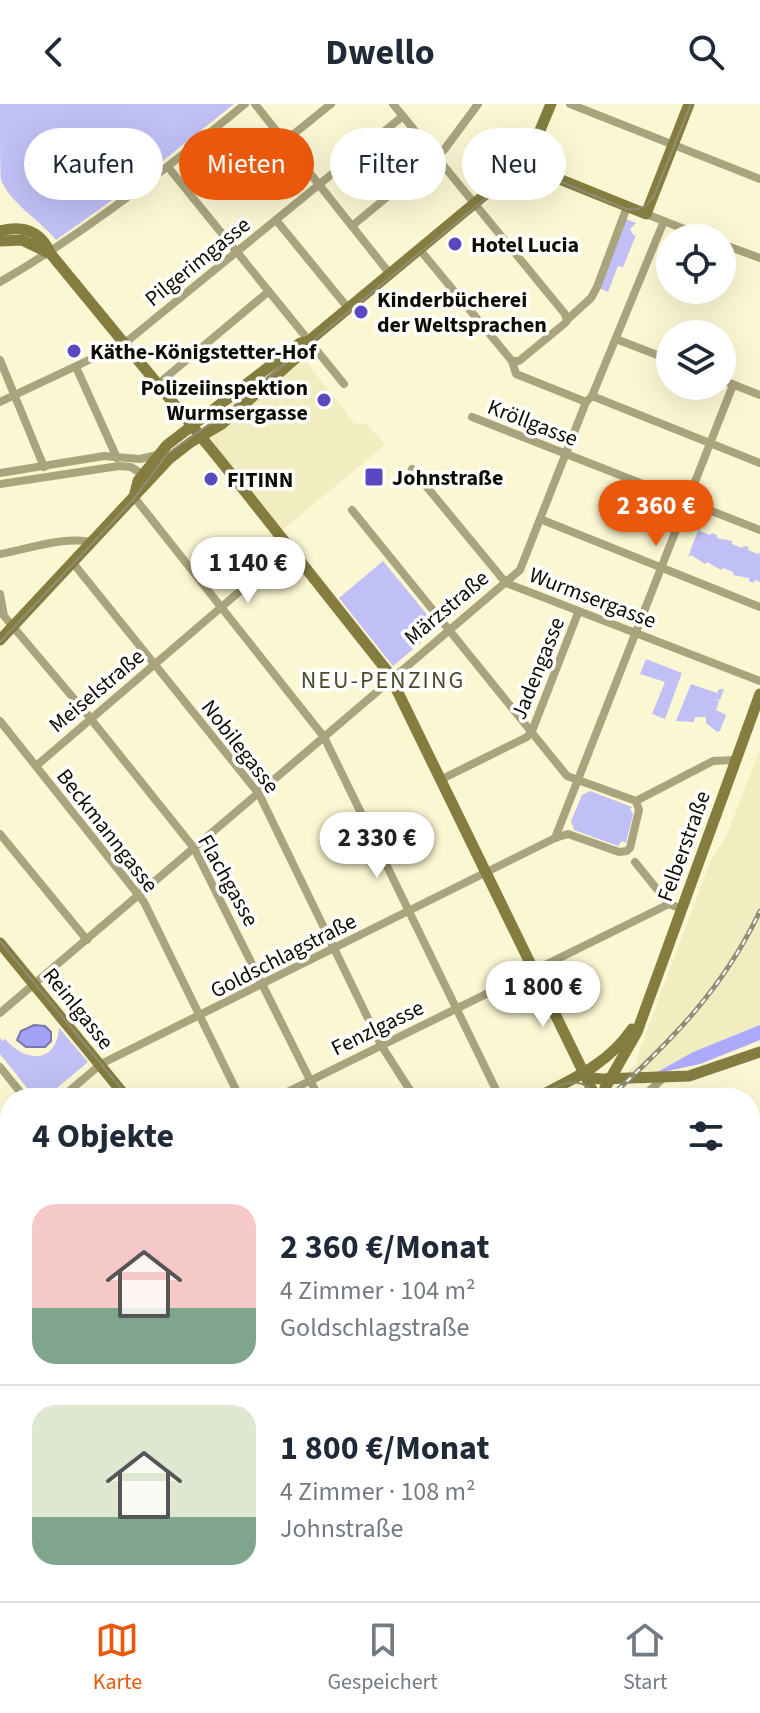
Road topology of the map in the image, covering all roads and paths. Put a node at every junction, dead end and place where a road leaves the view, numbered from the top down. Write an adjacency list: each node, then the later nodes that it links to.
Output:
1 (245, 104): 16 (street)
2 (255, 104): 10 (street)
3 (331, 104): 11 (street)
4 (393, 104): 9 (street)
5 (478, 104): 15 (street)
6 (551, 104): 13 (main road)
7 (570, 104): 14 (street)
8 (689, 104): 14 (main road)
9 (403, 116): 12 (street); 21 (street, Pilgerimgasse)
10 (274, 128)
11 (301, 128)
12 (413, 128)
13 (541, 128)
14 (673, 144): 19 (street); 26 (main road)
15 (446, 147)
16 (168, 167): 35 (street); 36 (street)
17 (446, 169): 24 (street)
18 (314, 179): 21 (street)
19 (760, 179)
20 (566, 182): 25 (main road)
21 (319, 185): 27 (street, Pilgerimgasse); 30 (street)
22 (384, 200): 30 (street)
23 (482, 200): 24 (main road)
24 (476, 205): 34 (main road); 42 (street)
25 (627, 207): 26 (main road); 42 (street)
26 (646, 214): 28 (street)
27 (276, 220): 36 (street, Pilgerimgasse); 41 (street)
28 (664, 221): 29 (street); 43 (street, Märzstraße)
29 (672, 224)
30 (352, 226): 38 (street)
31 (0, 231): 35 (main road)
32 (0, 241): 35 (main road)
33 (736, 249): 37 (street)
34 (420, 250): 38 (main road); 48 (street)
35 (50, 253): 39 (street); 45 (main road)
36 (236, 253): 40 (street); 45 (street, Pilgerimgasse)
37 (760, 258)
38 (390, 274): 41 (main road)
39 (0, 282)
40 (268, 292): 44 (street); 51 (street)
41 (348, 308): 44 (main road)
42 (566, 316): 48 (street)
43 (616, 339): 46 (street); 56 (street, Märzstraße)
44 (309, 341): 52 (street); 60 (main road); 61 (main road)
45 (125, 343): 49 (street, Pilgerimgasse); 51 (main road)
46 (656, 355)
47 (0, 360): 50 (street)
48 (512, 361): 56 (street)
49 (76, 367): 55 (street, Pilgerimgasse); 65 (street)
50 (2, 372): 55 (street)
51 (158, 384): 60 (main road)
52 (344, 384)
53 (736, 386): 54 (street)
54 (760, 395)
55 (15, 396): 58 (street, Pilgerimgasse); 68 (street)
56 (589, 399): 62 (street); 63 (street, Märzstraße)
57 (727, 400): 62 (street)
58 (0, 402)
59 (472, 417): 63 (street, Kröllgasse)
60 (192, 426): 61 (main road); 64 (main road)
61 (201, 436): 71 (main road); 93 (main road)
62 (710, 443): 66 (street); 74 (street)
63 (566, 454): 74 (street, Kröllgasse); 76 (street, Märzstraße)
64 (157, 455): 65 (street); 71 (main road)
65 (117, 456): 67 (street); 68 (street)
66 (760, 463)
67 (119, 466): 71 (street); 72 (street)
68 (44, 467): 70 (street)
69 (412, 469): 83 (street, Wurmsergasse)
70 (0, 473)
71 (147, 477): 73 (main road)
72 (0, 484)
73 (134, 497): 78 (main road); 85 (street)
74 (688, 501): 77 (street, Kröllgasse); 81 (street)
75 (352, 510): 89 (street)
76 (540, 519): 81 (street); 83 (street, Märzstraße)
77 (760, 530)
78 (92, 542): 79 (street); 80 (main road)
79 (0, 554)
80 (73, 563): 88 (main road); 92 (street, Nobilegasse)
81 (662, 567): 86 (street); 90 (street)
82 (253, 580): 85 (street, Meiselstraße)
83 (506, 583): 87 (street, Wurmsergasse); 89 (street, Märzstraße)
84 (0, 594): 88 (street, Flachgasse)
85 (222, 606): 92 (street, Meiselstraße); 99 (street)
86 (760, 607)
87 (578, 613): 90 (street, Wurmsergasse); 98 (street, Jadengasse)
88 (13, 625): 91 (main road); 96 (street, Flachgasse)
89 (450, 630): 93 (street, Märzstraße); 98 (street)
90 (635, 633): 94 (street, Wurmsergasse); 103 (street)
91 (0, 640)
92 (154, 664): 96 (street, Meiselstraße); 104 (street, Nobilegasse)
93 (392, 679): 99 (street, Märzstraße); 102 (main road)
94 (760, 681)
95 (760, 694): 100 (main road, Felberstraße)
96 (90, 719): 101 (street, Meiselstraße); 108 (street, Flachgasse)
97 (0, 721): 101 (street, Beckmanngasse)
98 (532, 731): 102 (street, Jadengasse); 103 (street)
99 (324, 737): 104 (street, Märzstraße); 114 (street)
100 (735, 760): 105 (street); 113 (main road, Felberstraße)
101 (36, 766): 111 (street, Beckmanngasse)
102 (442, 779): 110 (main road)
103 (578, 780): 105 (street); 107 (street)
104 (259, 794): 108 (street, Märzstraße); 117 (street, Nobilegasse)
105 (636, 801): 107 (street, Goldschlagstraße)
106 (0, 834): 115 (street)
107 (555, 838): 110 (street, Goldschlagstraße)
108 (194, 848): 111 (street, Märzstraße); 120 (street, Flachgasse)
109 (635, 862): 112 (street)
110 (487, 874): 114 (street, Goldschlagstraße); 118 (main road)
111 (139, 894): 115 (street, Märzstraße); 124 (street, Beckmanngasse)
112 (669, 904): 113 (street); 118 (street, Fenzlgasse)
113 (682, 909): 122 (main road, Felberstraße)
114 (410, 912): 117 (street, Goldschlagstraße); 121 (street)
115 (87, 940): 119 (street, Märzstraße)
116 (0, 943): 119 (main road, Reinlgasse)
117 (336, 948): 120 (street, Goldschlagstraße); 125 (street, Nobilegasse)
118 (533, 971): 121 (street, Fenzlgasse); 129 (main road)
119 (34, 984): 123 (street, Märzstraße); 127 (main road, Reinlgasse)
120 (263, 984): 124 (street, Goldschlagstraße); 132 (street, Flachgasse)
121 (456, 1008): 125 (street, Fenzlgasse); 140 (street)
122 (643, 1012): 129 (main road, Felberstraße); 130 (main road, Felberstraße)
123 (0, 1013)
124 (200, 1017): 127 (street, Goldschlagstraße); 136 (street, Beckmanngasse)
125 (381, 1045): 132 (street, Fenzlgasse); 139 (street, Nobilegasse)
126 (760, 1052): 131 (main road)
127 (100, 1065): 134 (street, Goldschlagstraße); 135 (main road, Reinlgasse)
128 (0, 1067): 133 (street)
129 (584, 1073): 130 (main road); 141 (main road, Felberstraße); 142 (main road)
130 (610, 1079): 131 (main road); 143 (main road)
131 (662, 1079): 144 (street)
132 (310, 1081): 137 (street, Fenzlgasse); 138 (street, Flachgasse)
133 (17, 1088)
134 (73, 1088)
135 (119, 1088)
136 (235, 1088)
137 (296, 1088)
138 (314, 1088)
139 (409, 1088)
140 (495, 1088)
141 (555, 1088)
142 (591, 1088)
143 (605, 1088)
144 (653, 1088)

